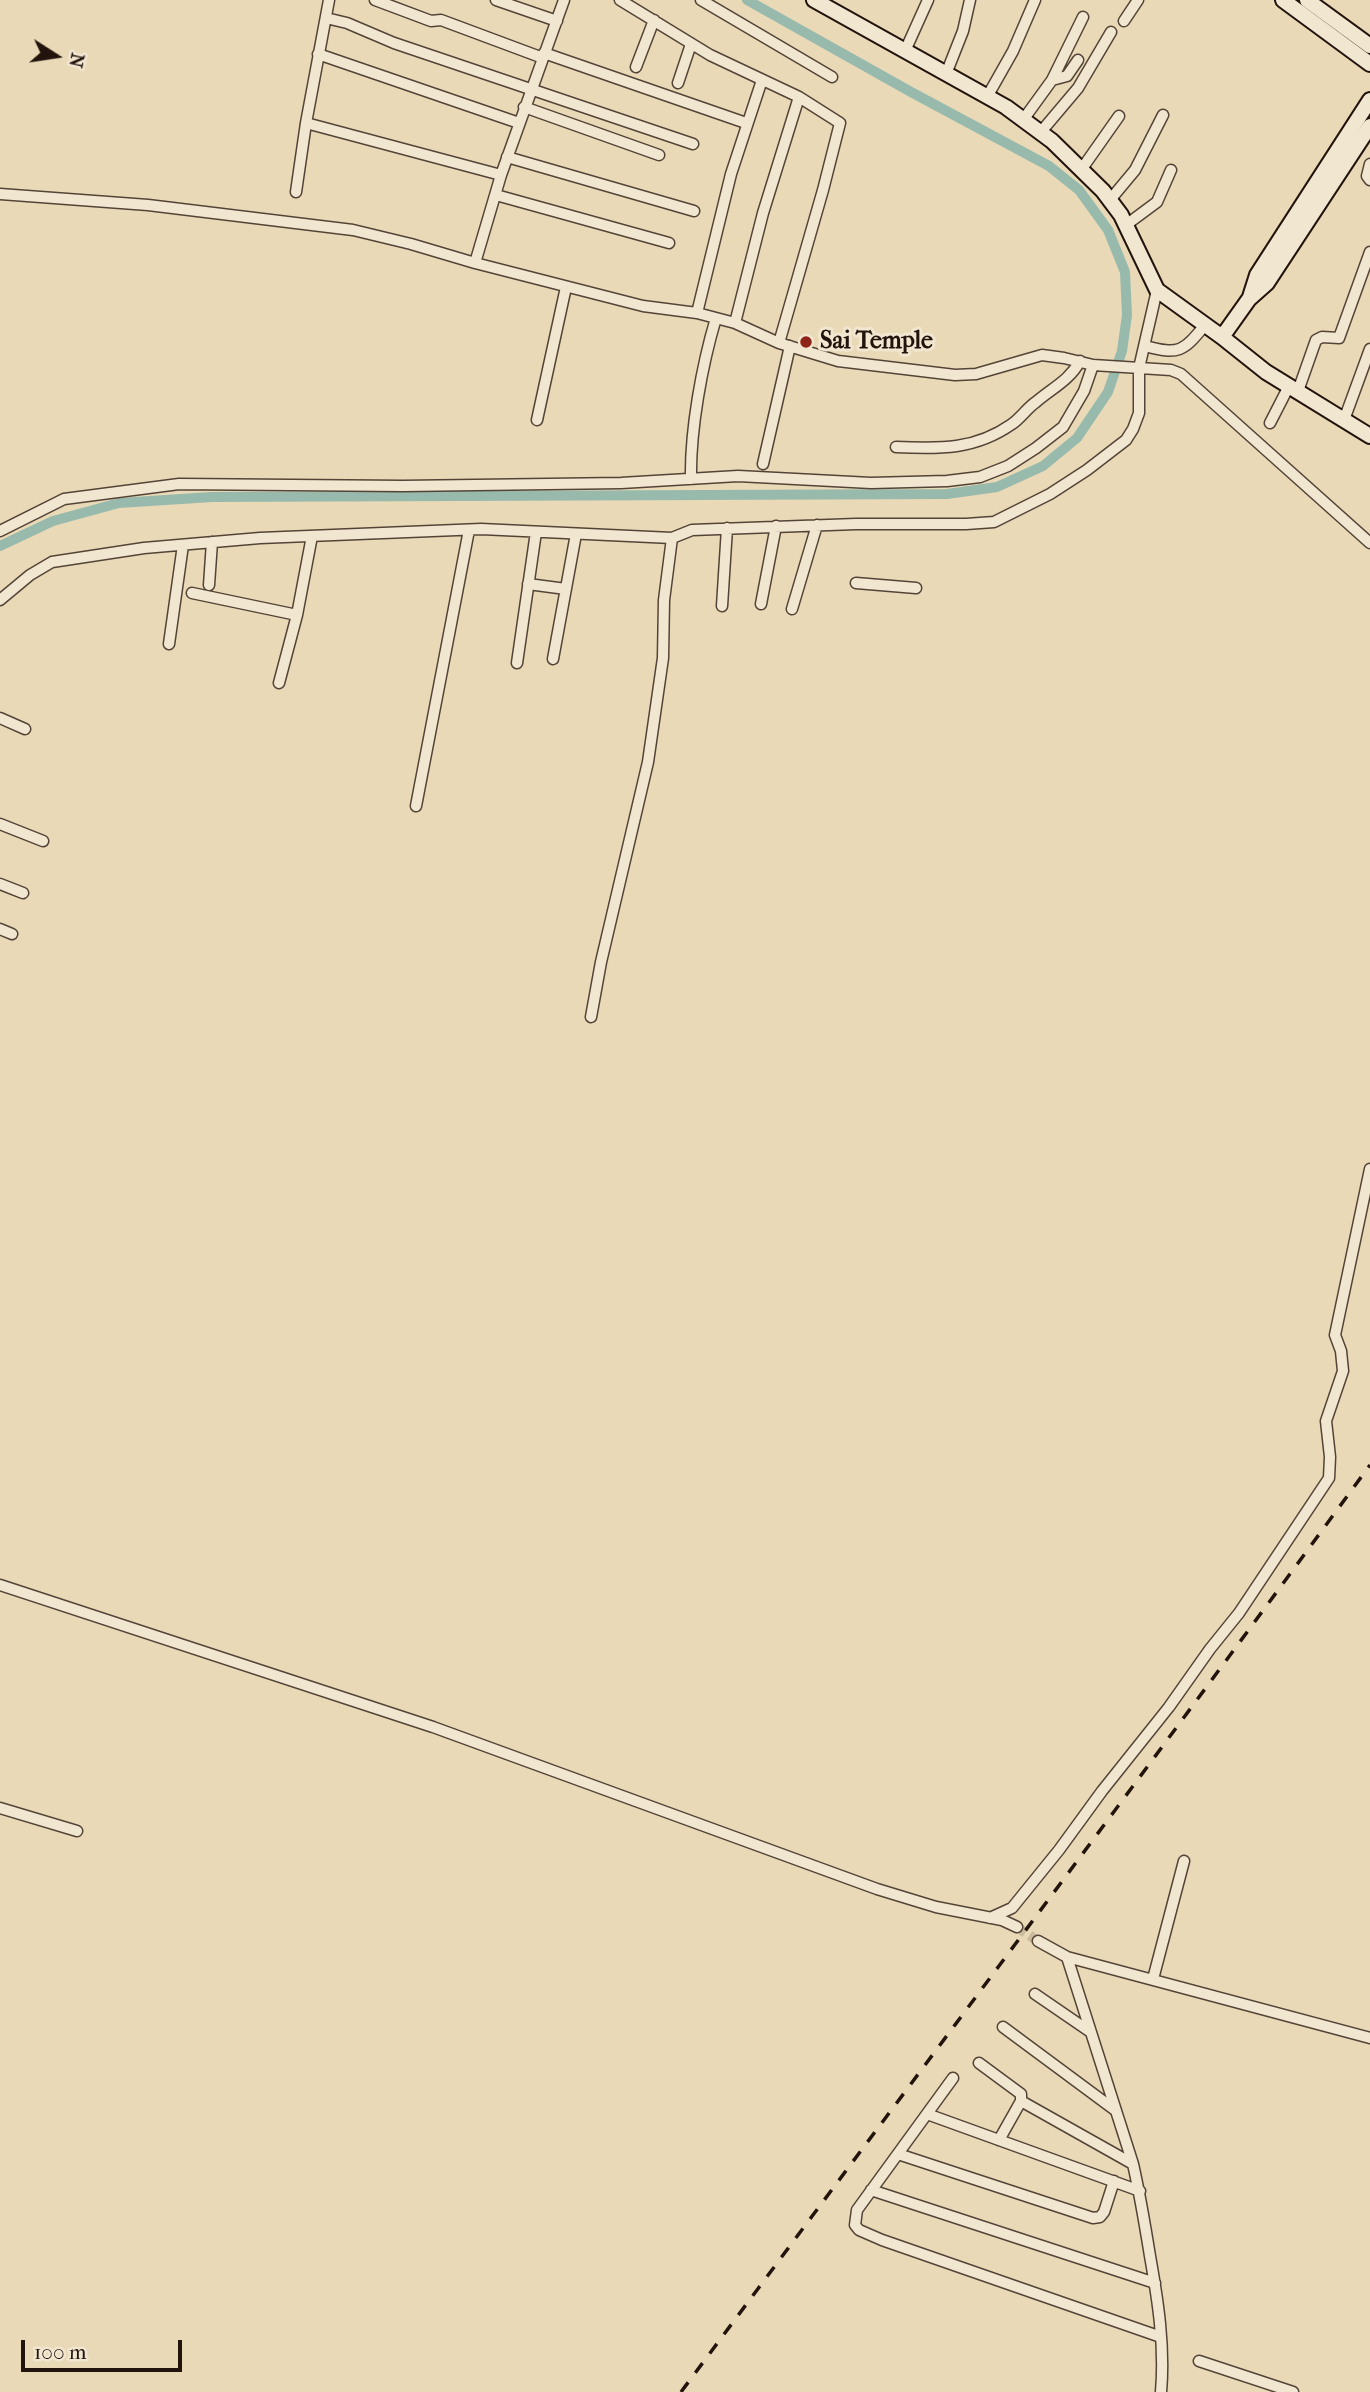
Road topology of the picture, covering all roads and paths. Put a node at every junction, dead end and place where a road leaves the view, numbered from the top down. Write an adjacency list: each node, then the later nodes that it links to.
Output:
1 (329, 0): 15 (street)
2 (375, 0): 24 (street)
3 (496, 0): 17 (street)
4 (564, 0): 17 (street)
5 (620, 0): 16 (street)
6 (701, 0): 29 (street)
7 (814, 0): 22 (street)
8 (928, 0): 22 (street)
9 (970, 0): 28 (street)
10 (1035, 0): 35 (street)
11 (1138, 0): 18 (street)
12 (1283, 0): 26 (street)
13 (1307, 0): 21 (street)
14 (1083, 17): 31 (street)
15 (326, 18): 23 (street); 33 (street)
16 (654, 20): 20 (street); 27 (street)
17 (557, 21): 24 (street)
18 (1124, 21)
19 (1111, 32): 45 (street)
20 (691, 44): 30 (street); 32 (street)
21 (1370, 46)
22 (905, 51): 28 (street)
23 (318, 54): 41 (street); 42 (street)
24 (543, 55): 33 (street); 43 (street)
25 (1078, 60): 31 (street)
26 (1370, 64)
27 (636, 67)
28 (946, 74): 35 (street)
29 (832, 76)
30 (762, 80): 34 (street); 43 (street)
31 (1052, 80): 40 (street)
32 (678, 83)
33 (531, 88): 37 (street); 46 (street)
34 (799, 97): 68 (street); 71 (street)
35 (987, 97): 40 (street)
36 (1370, 100): 59 (street)
37 (524, 107): 42 (street); 47 (street)
38 (1163, 115): 57 (street)
39 (1119, 116): 50 (street)
40 (1023, 120): 45 (street)
41 (306, 122): 52 (street); 54 (street)
42 (519, 123): 48 (street)
43 (746, 123): 66 (street)
44 (1370, 126): 59 (street)
45 (1040, 133): 50 (street)
46 (693, 144)
47 (659, 155)
48 (507, 157): 52 (street); 58 (street)
49 (1370, 164): 53 (street)
50 (1082, 170): 57 (street)
51 (1171, 170): 60 (street)
52 (501, 175): 56 (street)
53 (1370, 180)
54 (296, 192)
55 (0, 194): 63 (street)
56 (496, 195): 61 (street); 63 (street)
57 (1110, 200): 60 (street)
58 (694, 211)
59 (1306, 212): 70 (street)
60 (1126, 225): 65 (street)
61 (669, 243)
62 (1370, 252): 77 (street)
63 (475, 262): 64 (street)
64 (566, 287): 66 (street); 78 (street)
65 (1157, 290): 69 (street); 72 (street)
66 (697, 313): 67 (street)
67 (716, 318): 68 (street); 84 (street)
68 (735, 323): 71 (street)
69 (1205, 325): 70 (street); 72 (street)
70 (1222, 337): 77 (street)
71 (784, 345): 74 (street); 83 (street)
72 (1145, 346): 76 (street)
73 (1370, 349): 79 (street)
74 (1080, 361): 75 (street); 82 (street)
75 (1093, 365): 76 (street); 84 (street)
76 (1139, 368): 85 (street); 95 (street)
77 (1293, 389): 79 (street); 80 (street)
78 (537, 420)
79 (1344, 420): 81 (street)
80 (1270, 423)
81 (1370, 436)
82 (896, 447)
83 (763, 464)
84 (691, 479): 89 (street)
85 (817, 525): 86 (street); 106 (street)
86 (776, 526): 87 (street); 104 (street)
87 (727, 528): 93 (street); 105 (street)
88 (469, 530): 90 (street); 92 (street); 114 (street)
89 (0, 531)
90 (536, 532): 91 (street); 98 (street)
91 (576, 534): 93 (street); 101 (street)
92 (312, 536): 94 (street); 107 (street)
93 (672, 538): 121 (street)
94 (212, 542): 96 (street); 99 (street)
95 (1370, 544)
96 (183, 545): 103 (street); 108 (street)
97 (856, 583): 100 (street)
98 (528, 584): 101 (street); 110 (street)
99 (209, 585)
100 (916, 588)
101 (566, 589): 109 (street)
102 (192, 593): 107 (street)
103 (0, 600)
104 (761, 604)
105 (722, 606)
106 (792, 609)
107 (297, 615): 111 (street)
108 (169, 644)
109 (553, 659)
110 (517, 663)
111 (279, 683)
112 (0, 718): 113 (street)
113 (25, 729)
114 (416, 807)
115 (0, 824): 116 (street)
116 (43, 841)
117 (0, 884): 118 (street)
118 (23, 893)
119 (0, 929): 120 (street)
120 (12, 934)
121 (591, 1017)
122 (1370, 1169): 127 (street)
123 (0, 1585): 127 (street)
124 (0, 1808): 125 (street)
125 (77, 1830)
126 (1184, 1861): 131 (street)
127 (990, 1918): 128 (street)
128 (1017, 1927)
129 (1038, 1941): 130 (street)
130 (1067, 1957): 131 (street); 134 (street)
131 (1153, 1979): 135 (street)
132 (1035, 1994): 134 (street)
133 (1003, 2027): 139 (street)
134 (1089, 2031): 139 (street)
135 (1370, 2038)
136 (979, 2063): 138 (street)
137 (953, 2078): 140 (street)
138 (1021, 2101): 141 (street); 143 (street)
139 (1115, 2110): 143 (street)
140 (927, 2114): 141 (street); 142 (street)
141 (999, 2140): 144 (street)
142 (898, 2154): 144 (street); 145 (street)
143 (1133, 2164): 146 (street)
144 (1114, 2182): 146 (street)
145 (871, 2190): 147 (street); 148 (street)
146 (1140, 2190): 147 (street)
147 (1155, 2283): 148 (street)
148 (1161, 2337): 150 (street)
149 (1199, 2361): 151 (street)
150 (1161, 2392)
151 (1293, 2392)

